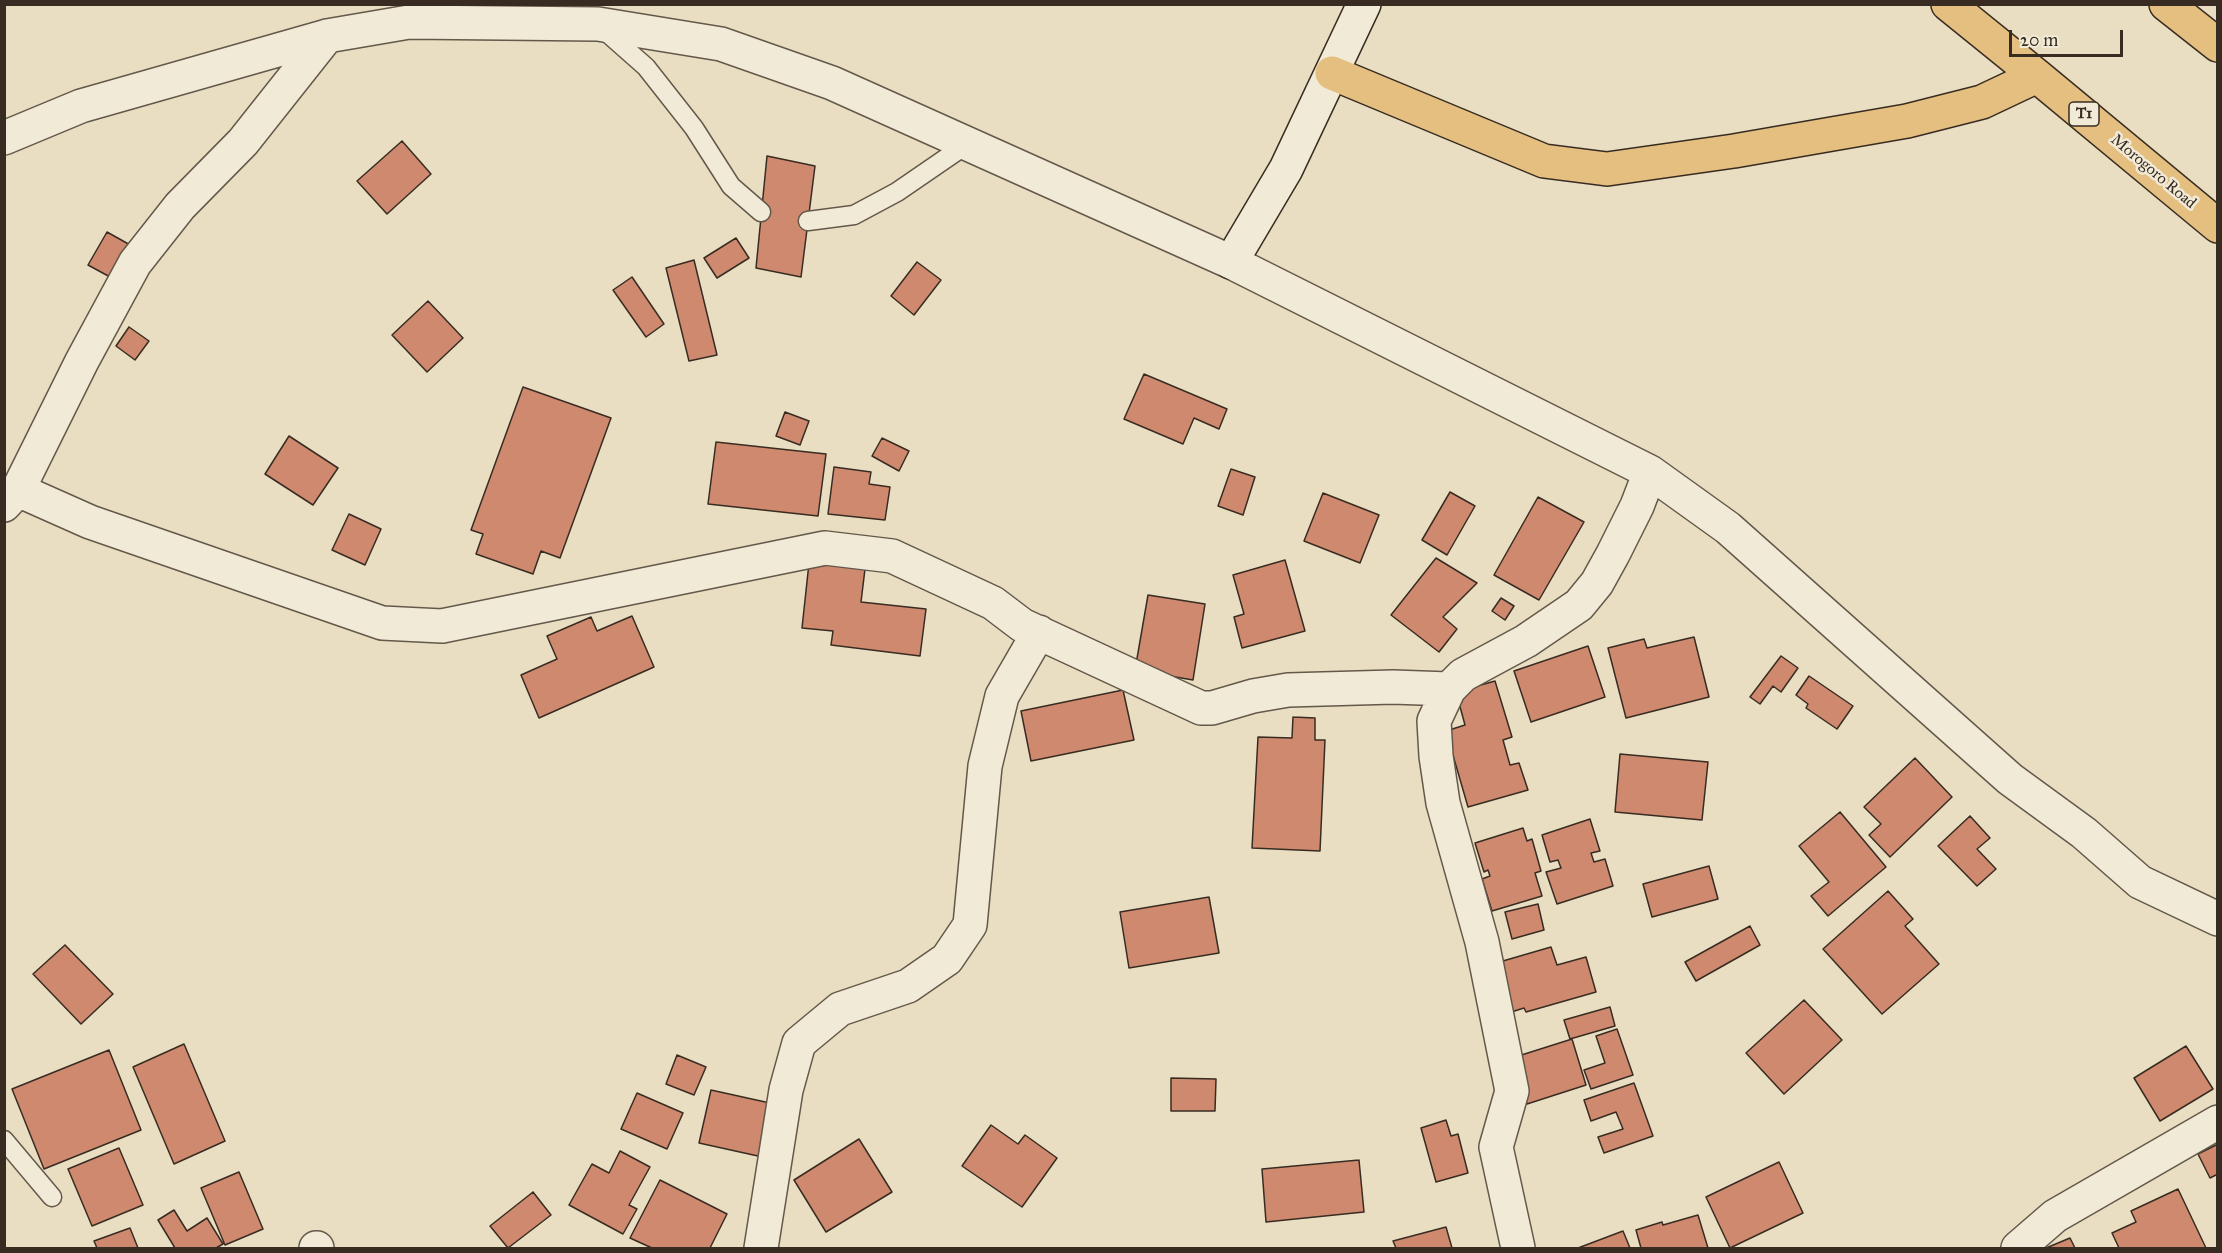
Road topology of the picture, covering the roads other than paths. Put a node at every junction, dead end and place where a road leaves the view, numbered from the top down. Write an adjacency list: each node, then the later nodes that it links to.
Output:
1 (1364, 4): 7 (street)
2 (1948, 4): 8 (highway, Morogoro Road / T1)
3 (2166, 4): 6 (highway)
4 (598, 24): 5 (street); 10 (street); 11 (lane)
5 (327, 36): 9 (street); 16 (street)
6 (2217, 45)
7 (1332, 73): 8 (highway); 14 (street)
8 (2037, 76): 13 (highway, Morogoro Road / T1)
9 (4, 138)
10 (967, 144): 12 (lane); 14 (street)
11 (761, 212)
12 (808, 221)
13 (2217, 226)
14 (1231, 262): 15 (street)
15 (1650, 472): 18 (street); 19 (street)
16 (11, 497): 17 (street)
17 (1039, 632): 18 (street); 23 (street)
18 (1449, 689): 24 (street)
19 (2217, 919)
20 (2217, 1122): 25 (street)
21 (4, 1140): 22 (lane)
22 (52, 1197)
23 (761, 1248)
24 (1518, 1248)
25 (2018, 1248)

